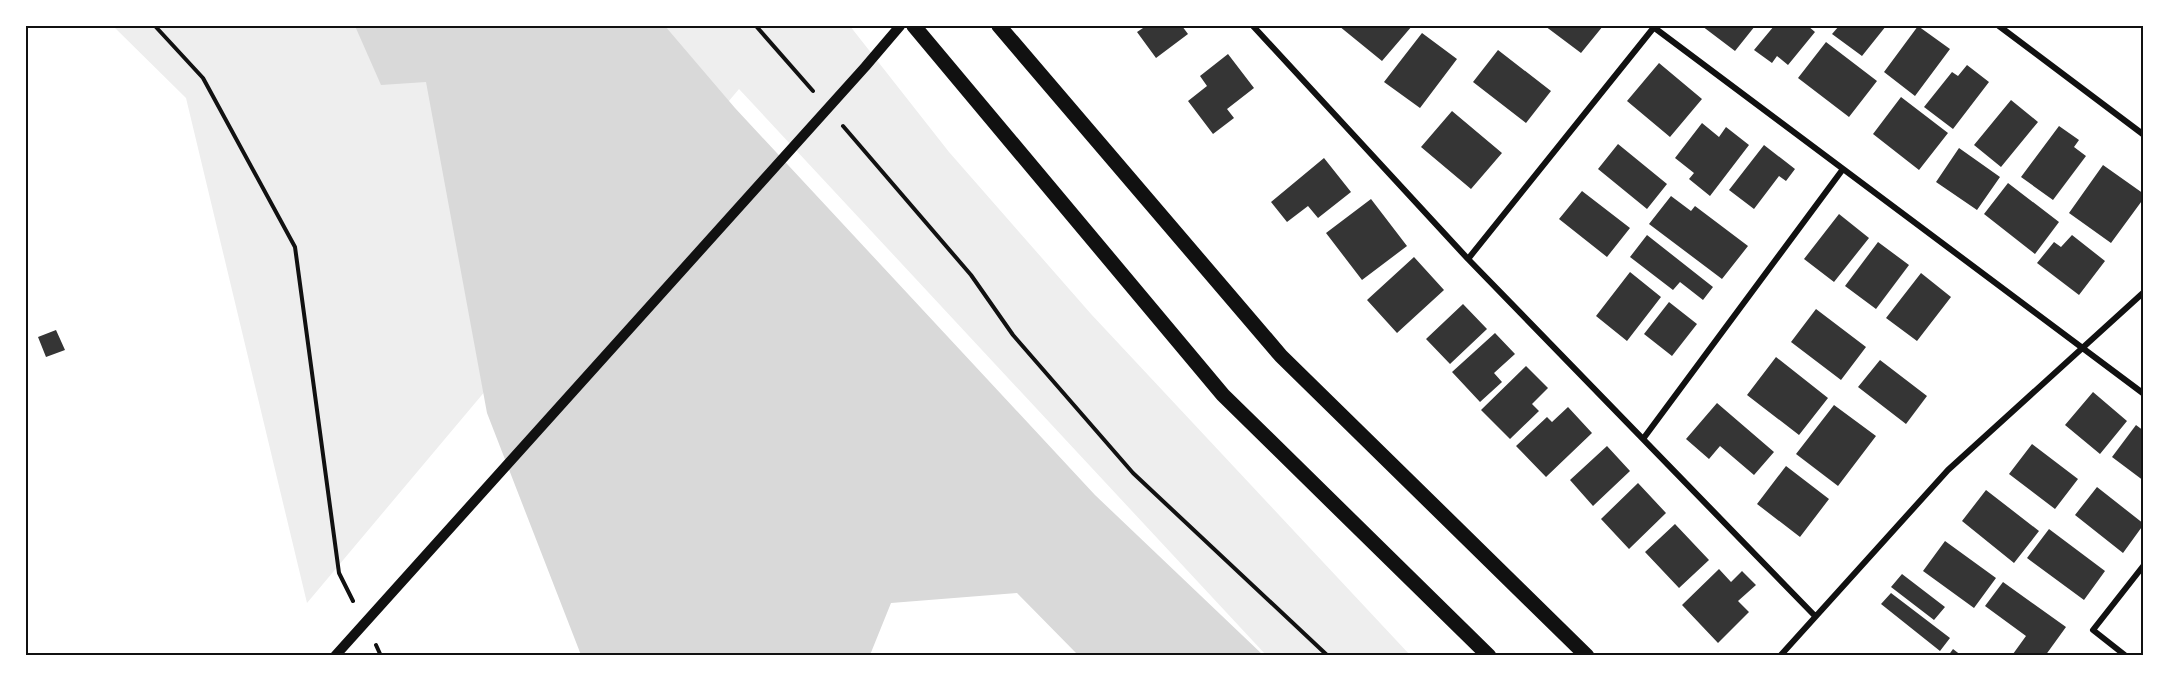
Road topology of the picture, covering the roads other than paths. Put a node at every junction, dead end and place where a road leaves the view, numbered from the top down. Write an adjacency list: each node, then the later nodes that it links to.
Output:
1 (900, 26): 16 (street)
2 (914, 26): 17 (main road)
3 (999, 26): 18 (main road)
4 (1253, 26): 9 (street)
5 (1653, 26): 8 (street); 9 (street)
6 (1999, 26): 7 (street)
7 (2144, 135)
8 (1843, 169): 11 (street); 13 (street)
9 (1468, 259): 13 (street)
10 (2144, 292): 11 (street)
11 (2082, 348): 12 (street); 15 (street)
12 (2144, 394)
13 (1643, 439): 15 (street)
14 (2144, 565): 20 (street)
15 (1815, 616): 19 (street)
16 (335, 656)
17 (1489, 656)
18 (1587, 656)
19 (1780, 656)
20 (2126, 656)

